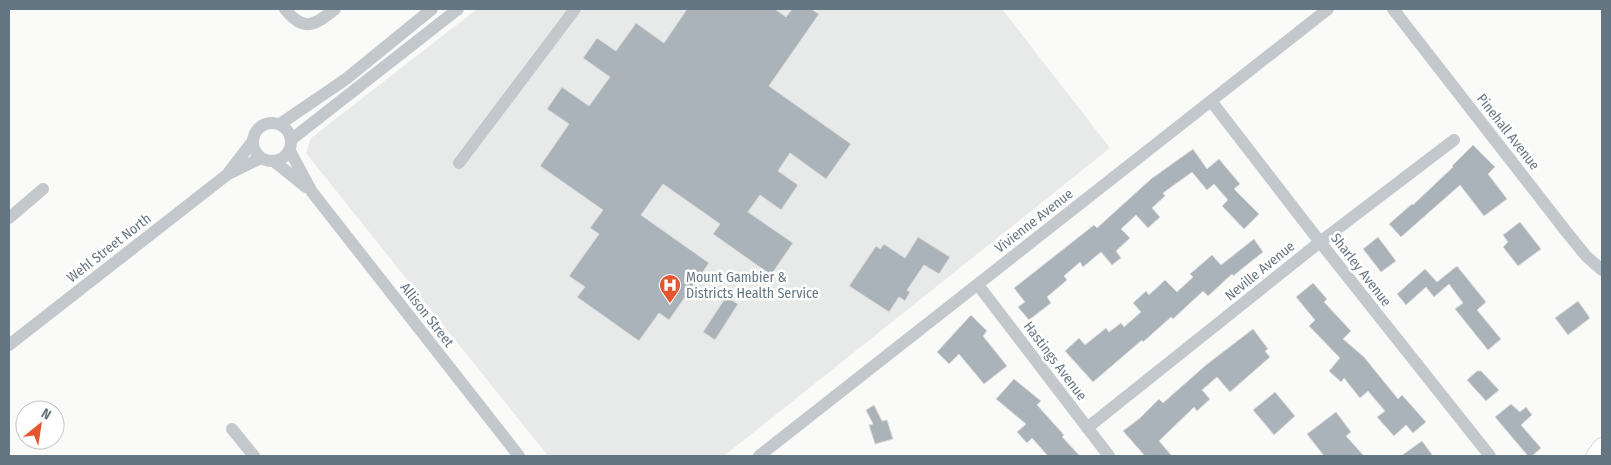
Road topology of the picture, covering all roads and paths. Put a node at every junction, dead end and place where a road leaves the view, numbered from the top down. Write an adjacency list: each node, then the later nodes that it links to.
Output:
1 (285, 9): 2 (street)
2 (335, 9)
3 (432, 9): 9 (street)
4 (458, 9): 12 (street)
5 (575, 9): 15 (street)
6 (1328, 9): 8 (street, Vivienne Avenue)
7 (1392, 9): 21 (street, Pinehall Avenue)
8 (1211, 101): 20 (street, Sharley Avenue); 22 (street, Vivienne Avenue)
9 (280, 124): 11 (street); 12 (street)
10 (1454, 140): 20 (street, Neville Avenue)
11 (253, 141): 13 (street); 16 (street, Wehl Street North)
12 (291, 145): 14 (street); 18 (street, Allison Street)
13 (260, 158): 14 (street); 16 (street, Wehl Street North)
14 (275, 162): 18 (street, Allison Street)
15 (459, 163)
16 (228, 174): 23 (street, Wehl Street North)
17 (43, 189): 19 (street)
18 (312, 192): 28 (street, Allison Street)
19 (9, 218)
20 (1320, 242): 25 (street, Neville Avenue); 31 (street, Sharley Avenue)
21 (1602, 270)
22 (978, 285): 25 (street, Hastings Avenue); 29 (street, Vivienne Avenue)
23 (9, 345)
24 (232, 428): 27 (street)
25 (1087, 428): 30 (street, Hastings Avenue)
26 (1602, 446): 32 (highway)
27 (254, 456)
28 (519, 456)
29 (759, 456)
30 (1110, 456)
31 (1490, 456)
32 (1595, 456)

